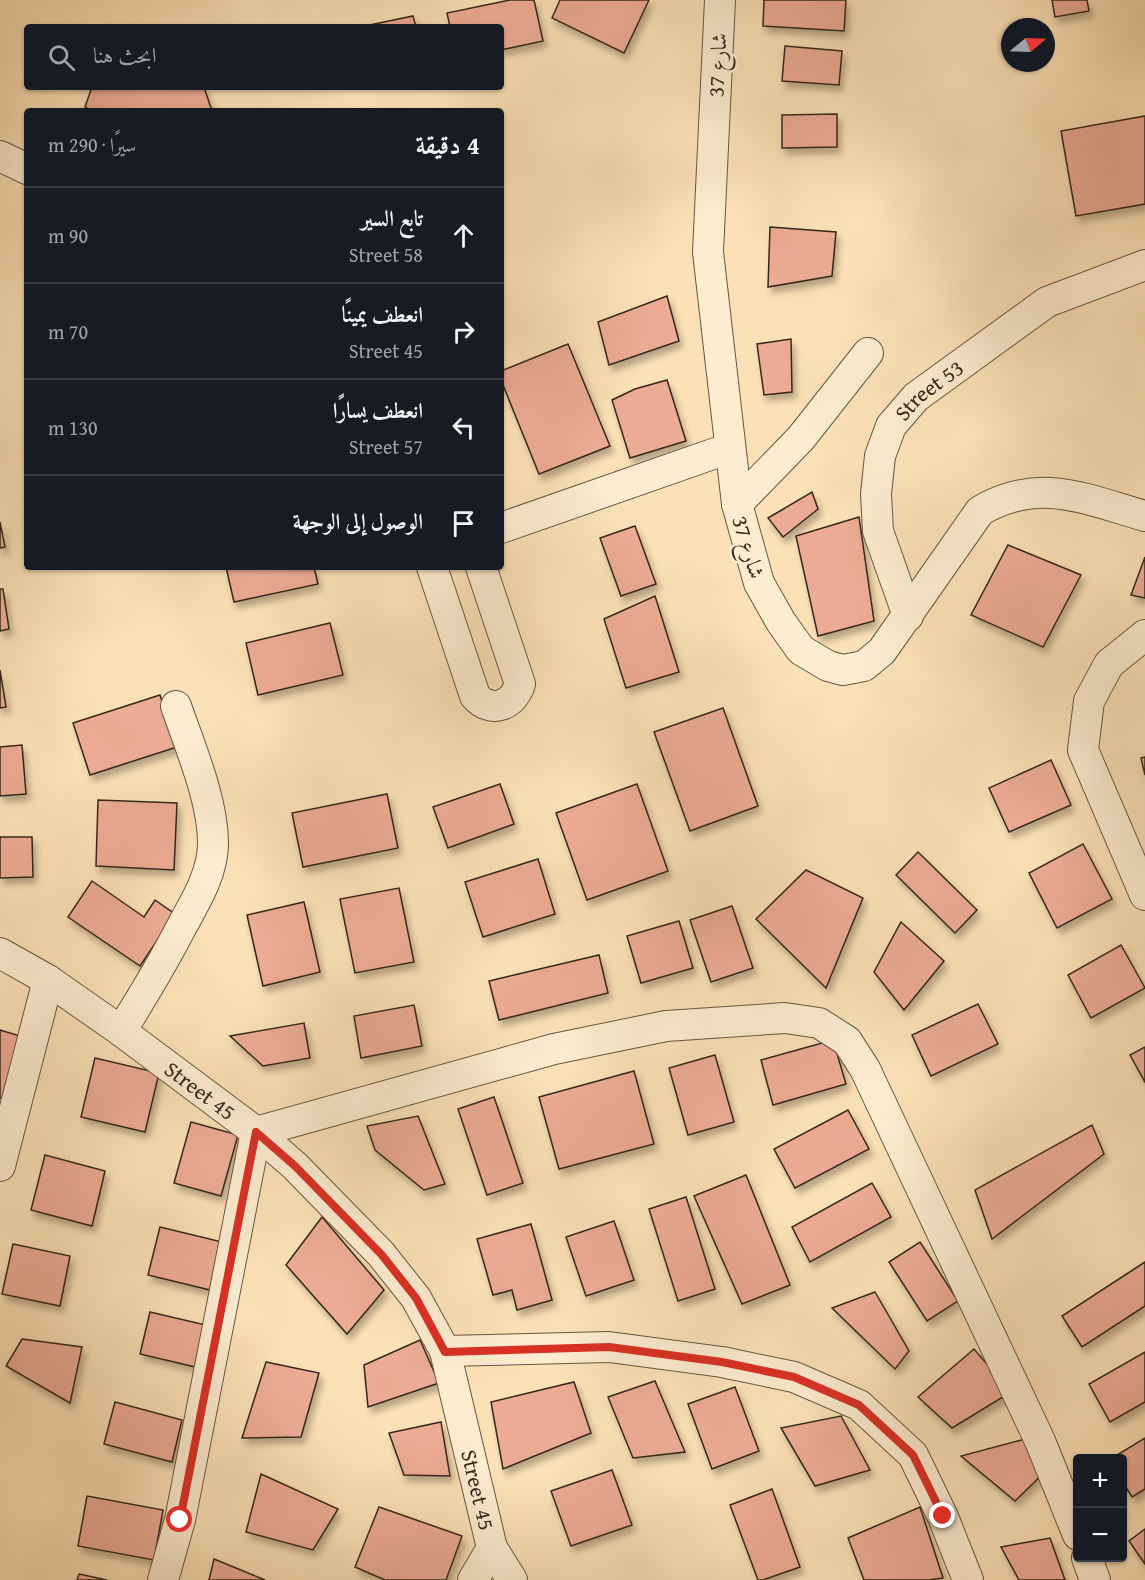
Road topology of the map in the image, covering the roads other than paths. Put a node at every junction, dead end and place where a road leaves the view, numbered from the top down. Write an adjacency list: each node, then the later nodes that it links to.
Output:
1 (720, 0): 6 (street, شارع 37)
2 (0, 156): 3 (street)
3 (24, 168)
4 (1145, 265): 12 (street, Street 53)
5 (868, 353): 7 (street)
6 (730, 448): 7 (street, شارع 37); 9 (street)
7 (736, 504): 12 (street, شارع 37)
8 (1145, 516): 12 (street, شارع 37)
9 (504, 527)
10 (433, 570): 11 (street)
11 (482, 570)
12 (908, 616)
13 (1145, 635): 15 (street)
14 (176, 706): 18 (street)
15 (1145, 895)
16 (0, 953): 17 (street, Street 45)
17 (48, 980): 18 (street, Street 45); 20 (street)
18 (121, 1031): 19 (street, Street 45)
19 (256, 1132): 21 (street, Street 45); 22 (street); 25 (street)
20 (0, 1166)
21 (445, 1352): 23 (street, Street 45); 28 (street)
22 (1073, 1525)
23 (492, 1548): 26 (street); 27 (street, Street 45)
24 (1089, 1562): 29 (street)
25 (163, 1580)
26 (473, 1580)
27 (512, 1580)
28 (968, 1580)
29 (1095, 1580)

